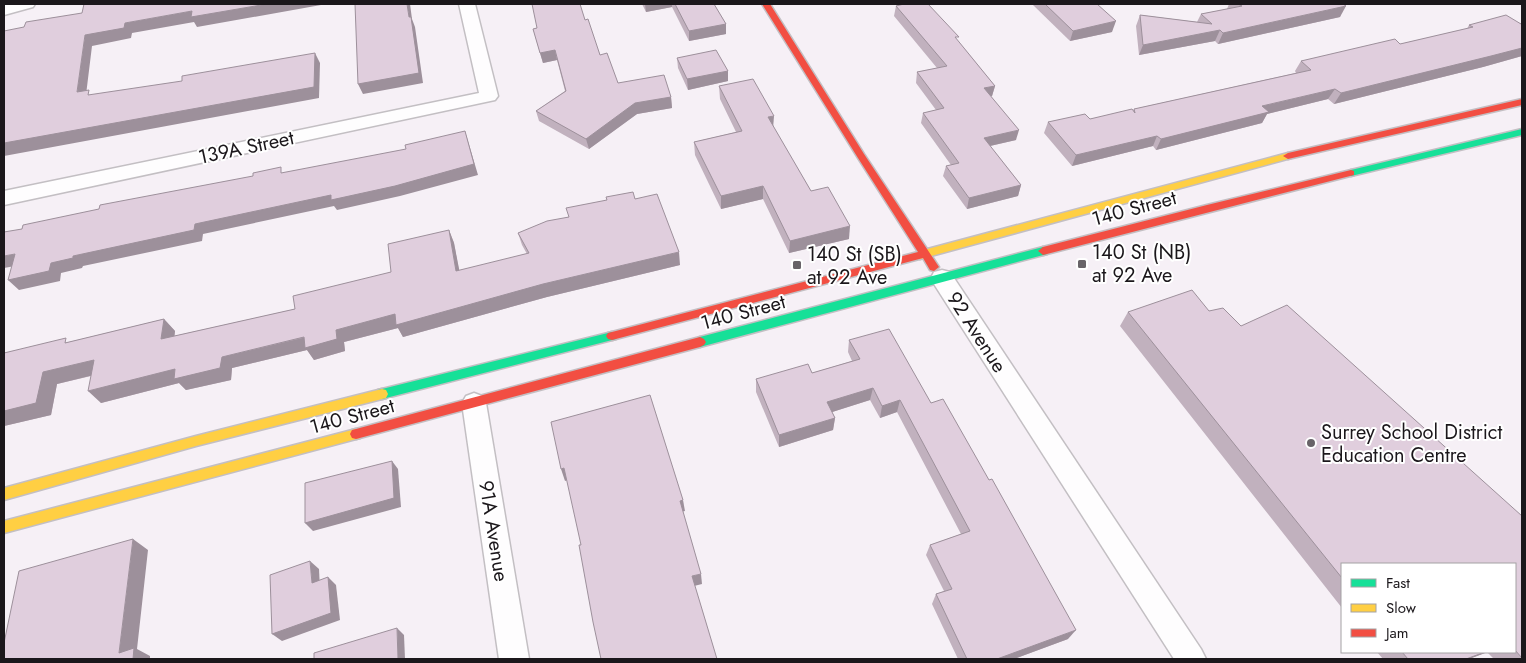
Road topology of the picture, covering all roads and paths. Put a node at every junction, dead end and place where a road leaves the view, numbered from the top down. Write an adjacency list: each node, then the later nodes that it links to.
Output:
1 (27, 4): 4 (street)
2 (467, 4): 7 (street, 139A Street)
3 (766, 4): 8 (main road, 92 Avenue)
4 (4, 10)
5 (1522, 102): 8 (main road, 140 Street)
6 (1522, 132): 9 (main road, 140 Street)
7 (4, 198)
8 (925, 254): 9 (main road, 92 Avenue); 11 (main road, 140 Street)
9 (942, 278): 10 (main road, 140 Street); 16 (street, 92 Avenue)
10 (474, 403): 14 (main road, 140 Street); 15 (street, 91A Avenue)
11 (196, 441): 12 (main road); 13 (main road, 140 Street)
12 (158, 464)
13 (4, 494)
14 (4, 527)
15 (514, 659)
16 (1191, 659)

